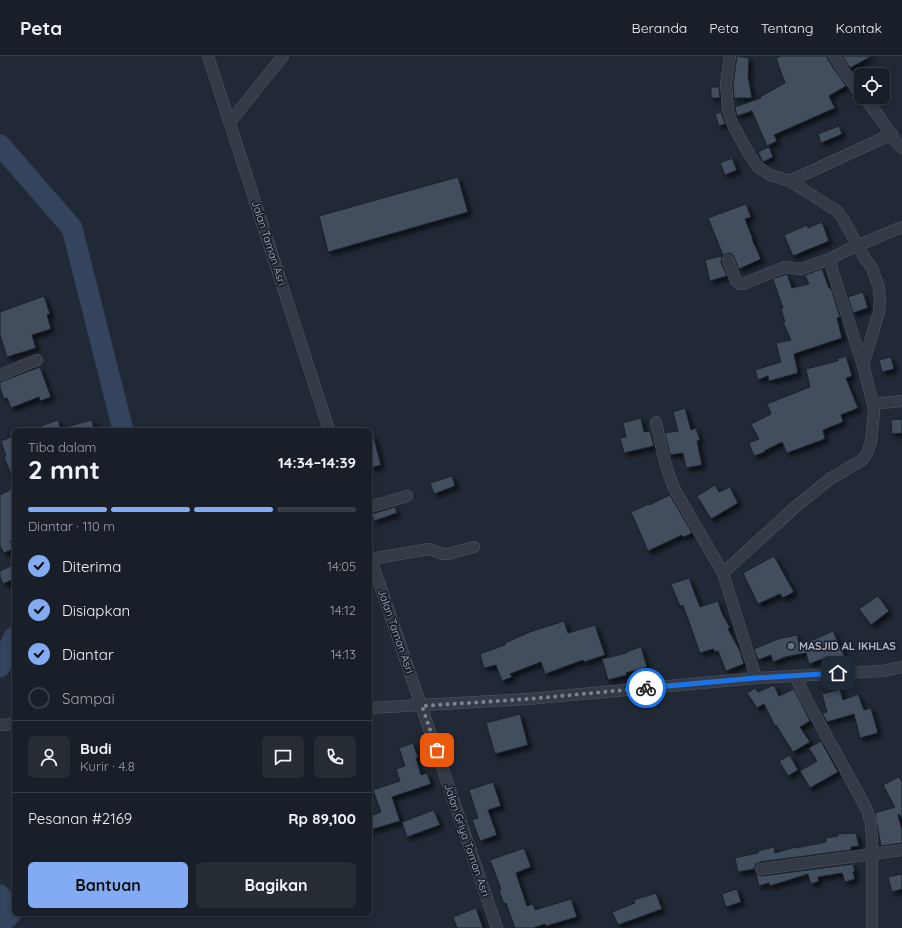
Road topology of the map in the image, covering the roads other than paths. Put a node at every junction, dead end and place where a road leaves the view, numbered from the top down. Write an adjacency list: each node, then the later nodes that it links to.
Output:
1 (208, 56): 7 (street, Jalan Taman Asri)
2 (283, 56): 7 (street)
3 (730, 56): 10 (street)
4 (834, 56): 5 (street)
5 (854, 85)
6 (869, 104): 8 (street)
7 (230, 122): 21 (street, Jalan Taman Asri)
8 (892, 134): 9 (street); 10 (street)
9 (902, 148)
10 (790, 181): 12 (street)
11 (902, 227): 12 (street)
12 (858, 245): 13 (street); 16 (street)
13 (830, 259): 14 (street); 16 (street)
14 (728, 260)
15 (38, 360): 17 (street)
16 (863, 365): 19 (street)
17 (0, 375)
18 (902, 401): 19 (street)
19 (873, 404): 27 (street)
20 (656, 422): 27 (street)
21 (328, 428)
22 (407, 496): 23 (street)
23 (372, 506)
24 (474, 546): 25 (street)
25 (372, 558)
26 (372, 561): 31 (street, Jalan Taman Asri)
27 (723, 573): 30 (street)
28 (902, 667): 29 (street)
29 (795, 676): 30 (street); 36 (street)
30 (756, 678): 31 (street)
31 (422, 706): 32 (street); 38 (street, Jalan Griya Taman Asri)
32 (372, 708)
33 (12, 724): 34 (street)
34 (0, 725)
35 (902, 850): 36 (street)
36 (872, 854): 37 (street); 39 (street)
37 (761, 868)
38 (497, 928)
39 (872, 928)

